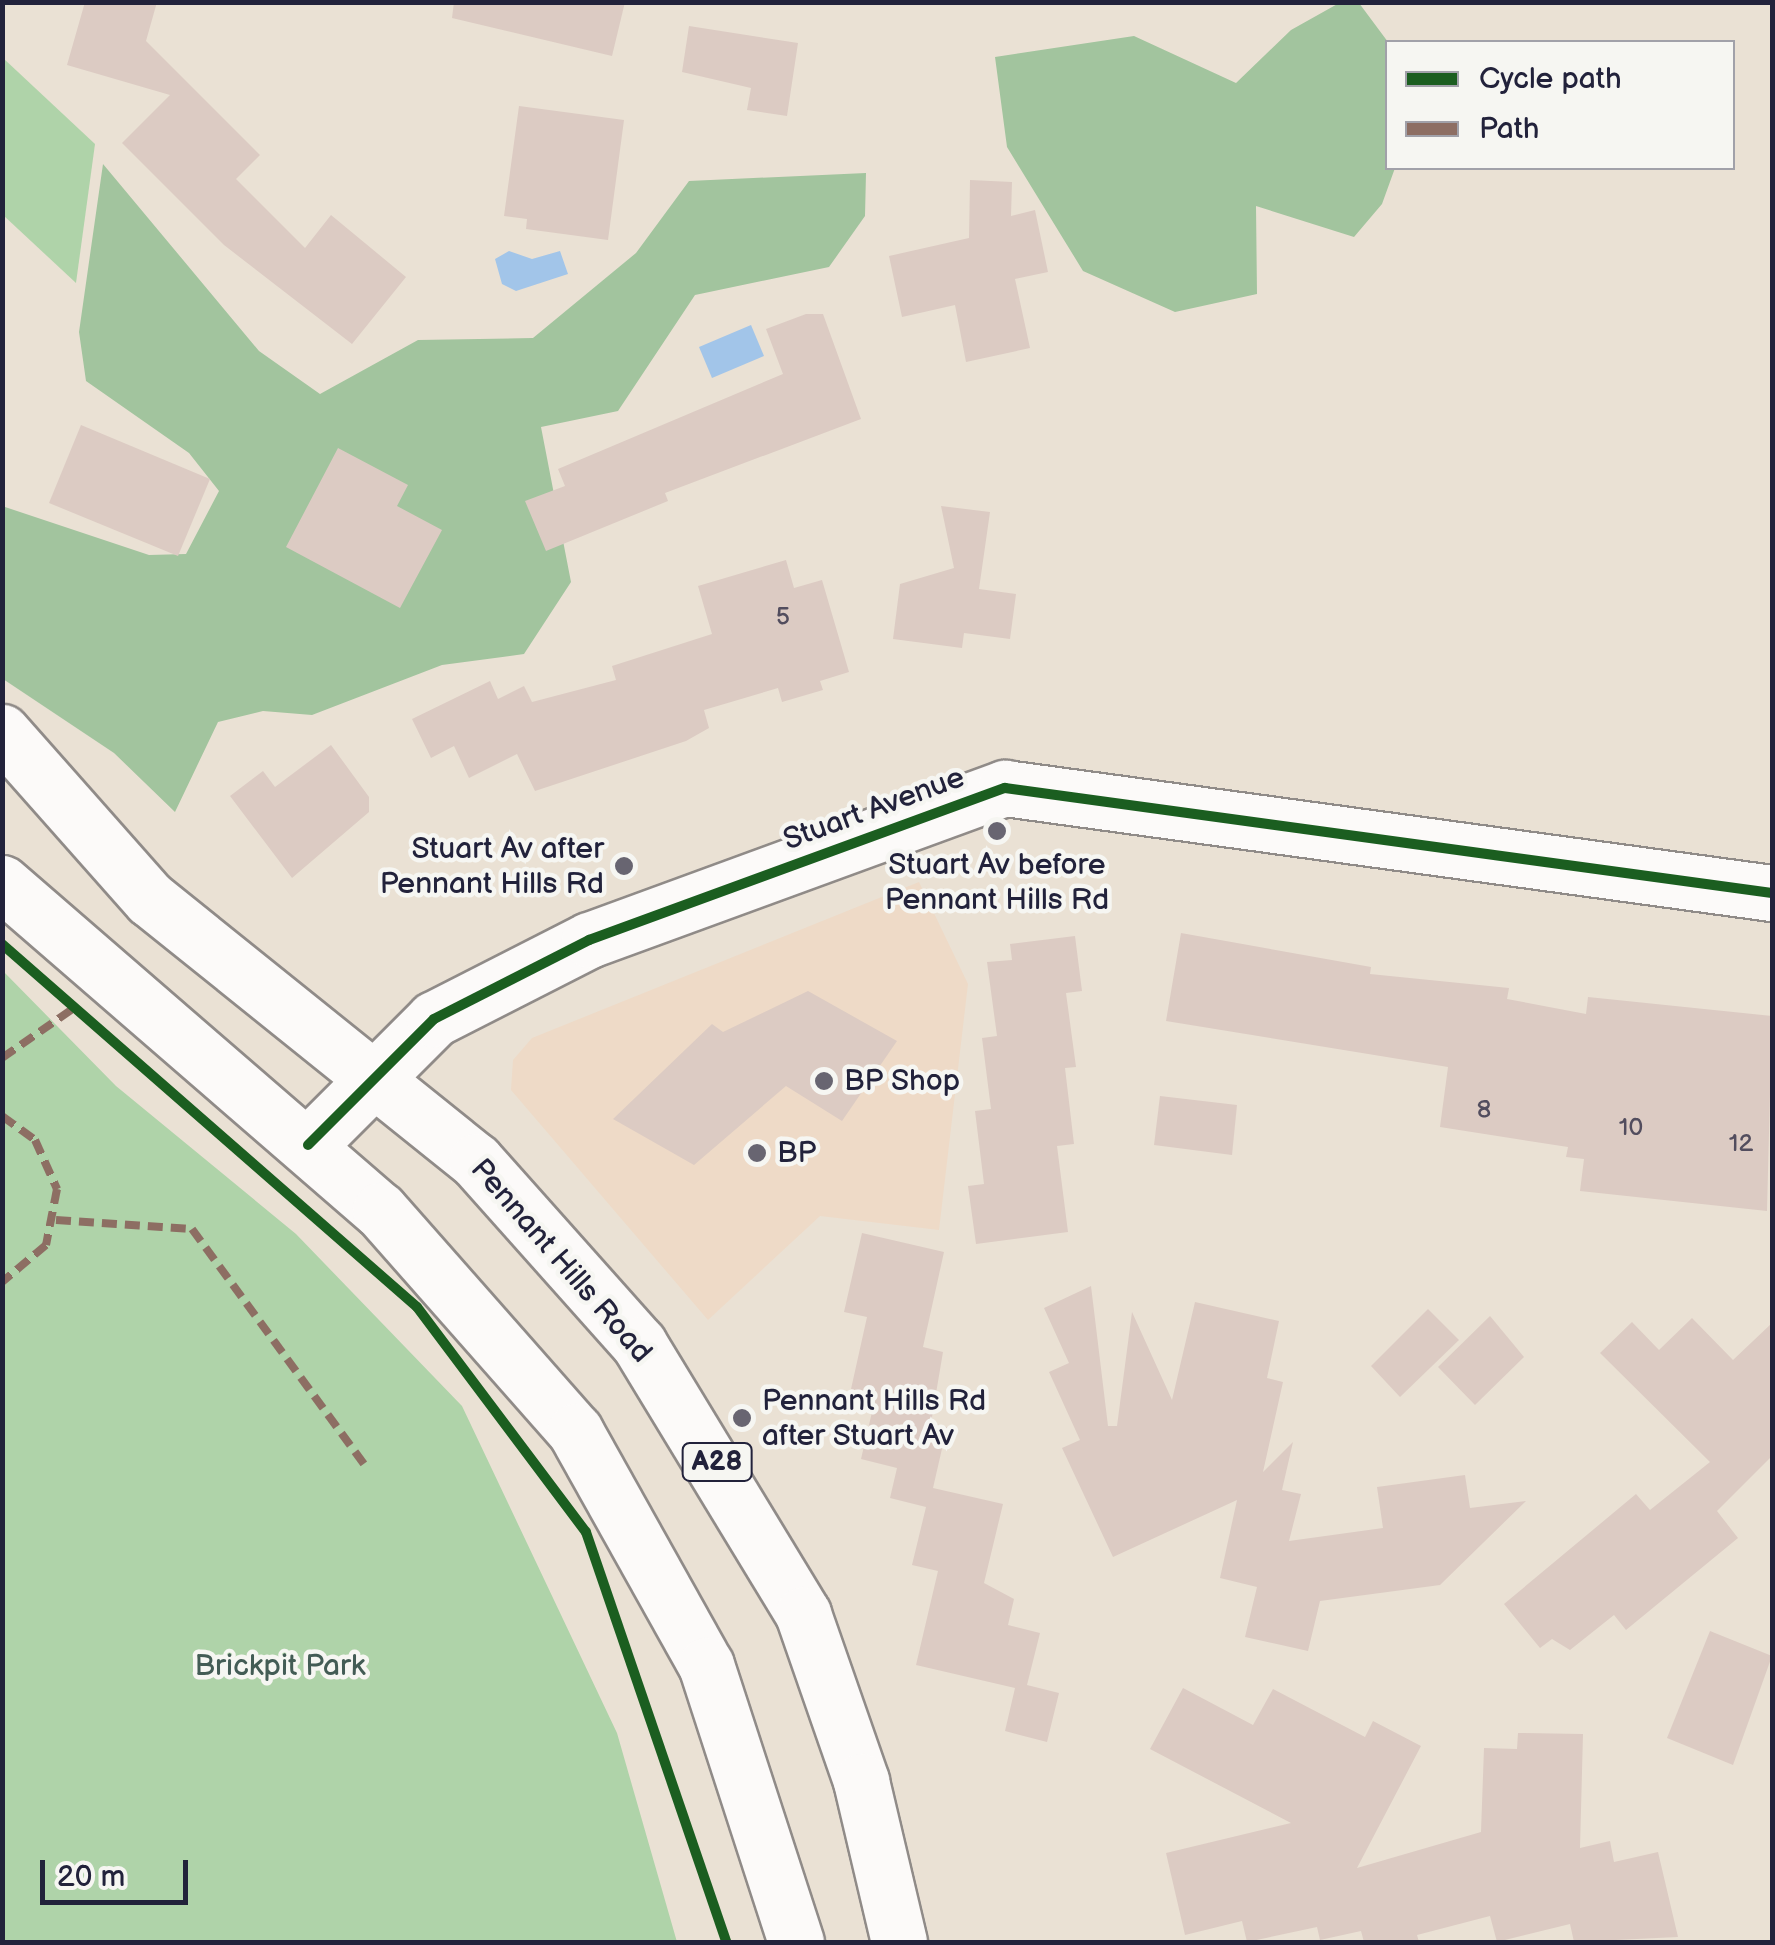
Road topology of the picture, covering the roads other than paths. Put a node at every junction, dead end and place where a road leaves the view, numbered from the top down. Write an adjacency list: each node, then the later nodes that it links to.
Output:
1 (2, 732): 4 (main road, Pennant Hills Road / A28)
2 (2, 882): 5 (main road)
3 (1772, 893): 4 (main road, Stuart Avenue)
4 (374, 1080): 5 (main road, Stuart Avenue); 7 (main road, Pennant Hills Road / A28)
5 (308, 1145): 6 (main road)
6 (796, 1942)
7 (899, 1942)

